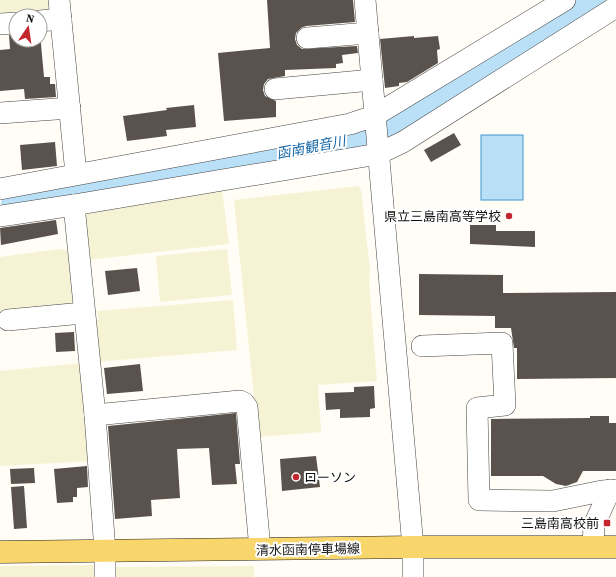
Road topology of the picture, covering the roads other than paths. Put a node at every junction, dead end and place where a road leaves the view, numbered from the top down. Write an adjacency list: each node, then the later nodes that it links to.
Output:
1 (365, 0): 6 (street)
2 (566, 0): 12 (street)
3 (616, 7): 13 (street)
4 (60, 10): 5 (street); 10 (street)
5 (48, 17)
6 (368, 33): 7 (street); 8 (street)
7 (308, 38)
8 (372, 80): 9 (street); 12 (street)
9 (275, 89)
10 (70, 108): 11 (street); 14 (street)
11 (0, 113)
12 (374, 116): 13 (street); 14 (street)
13 (378, 154): 16 (street); 23 (street)
14 (76, 174): 15 (street)
15 (0, 189)
16 (74, 205): 17 (street); 18 (street)
17 (0, 216)
18 (83, 313): 19 (street); 21 (street)
19 (8, 320)
20 (422, 346): 22 (street)
21 (95, 415): 26 (street); 27 (street)
22 (613, 490): 24 (street)
23 (413, 547): 24 (main road, 清水函南停車場線); 26 (main road, 清水函南停車場線); 30 (street)
24 (592, 547): 25 (main road, 清水函南停車場線)
25 (616, 547)
26 (260, 549): 27 (main road, 清水函南停車場線)
27 (105, 551): 28 (main road, 清水函南停車場線); 29 (street)
28 (0, 552)
29 (105, 577)
30 (413, 577)

